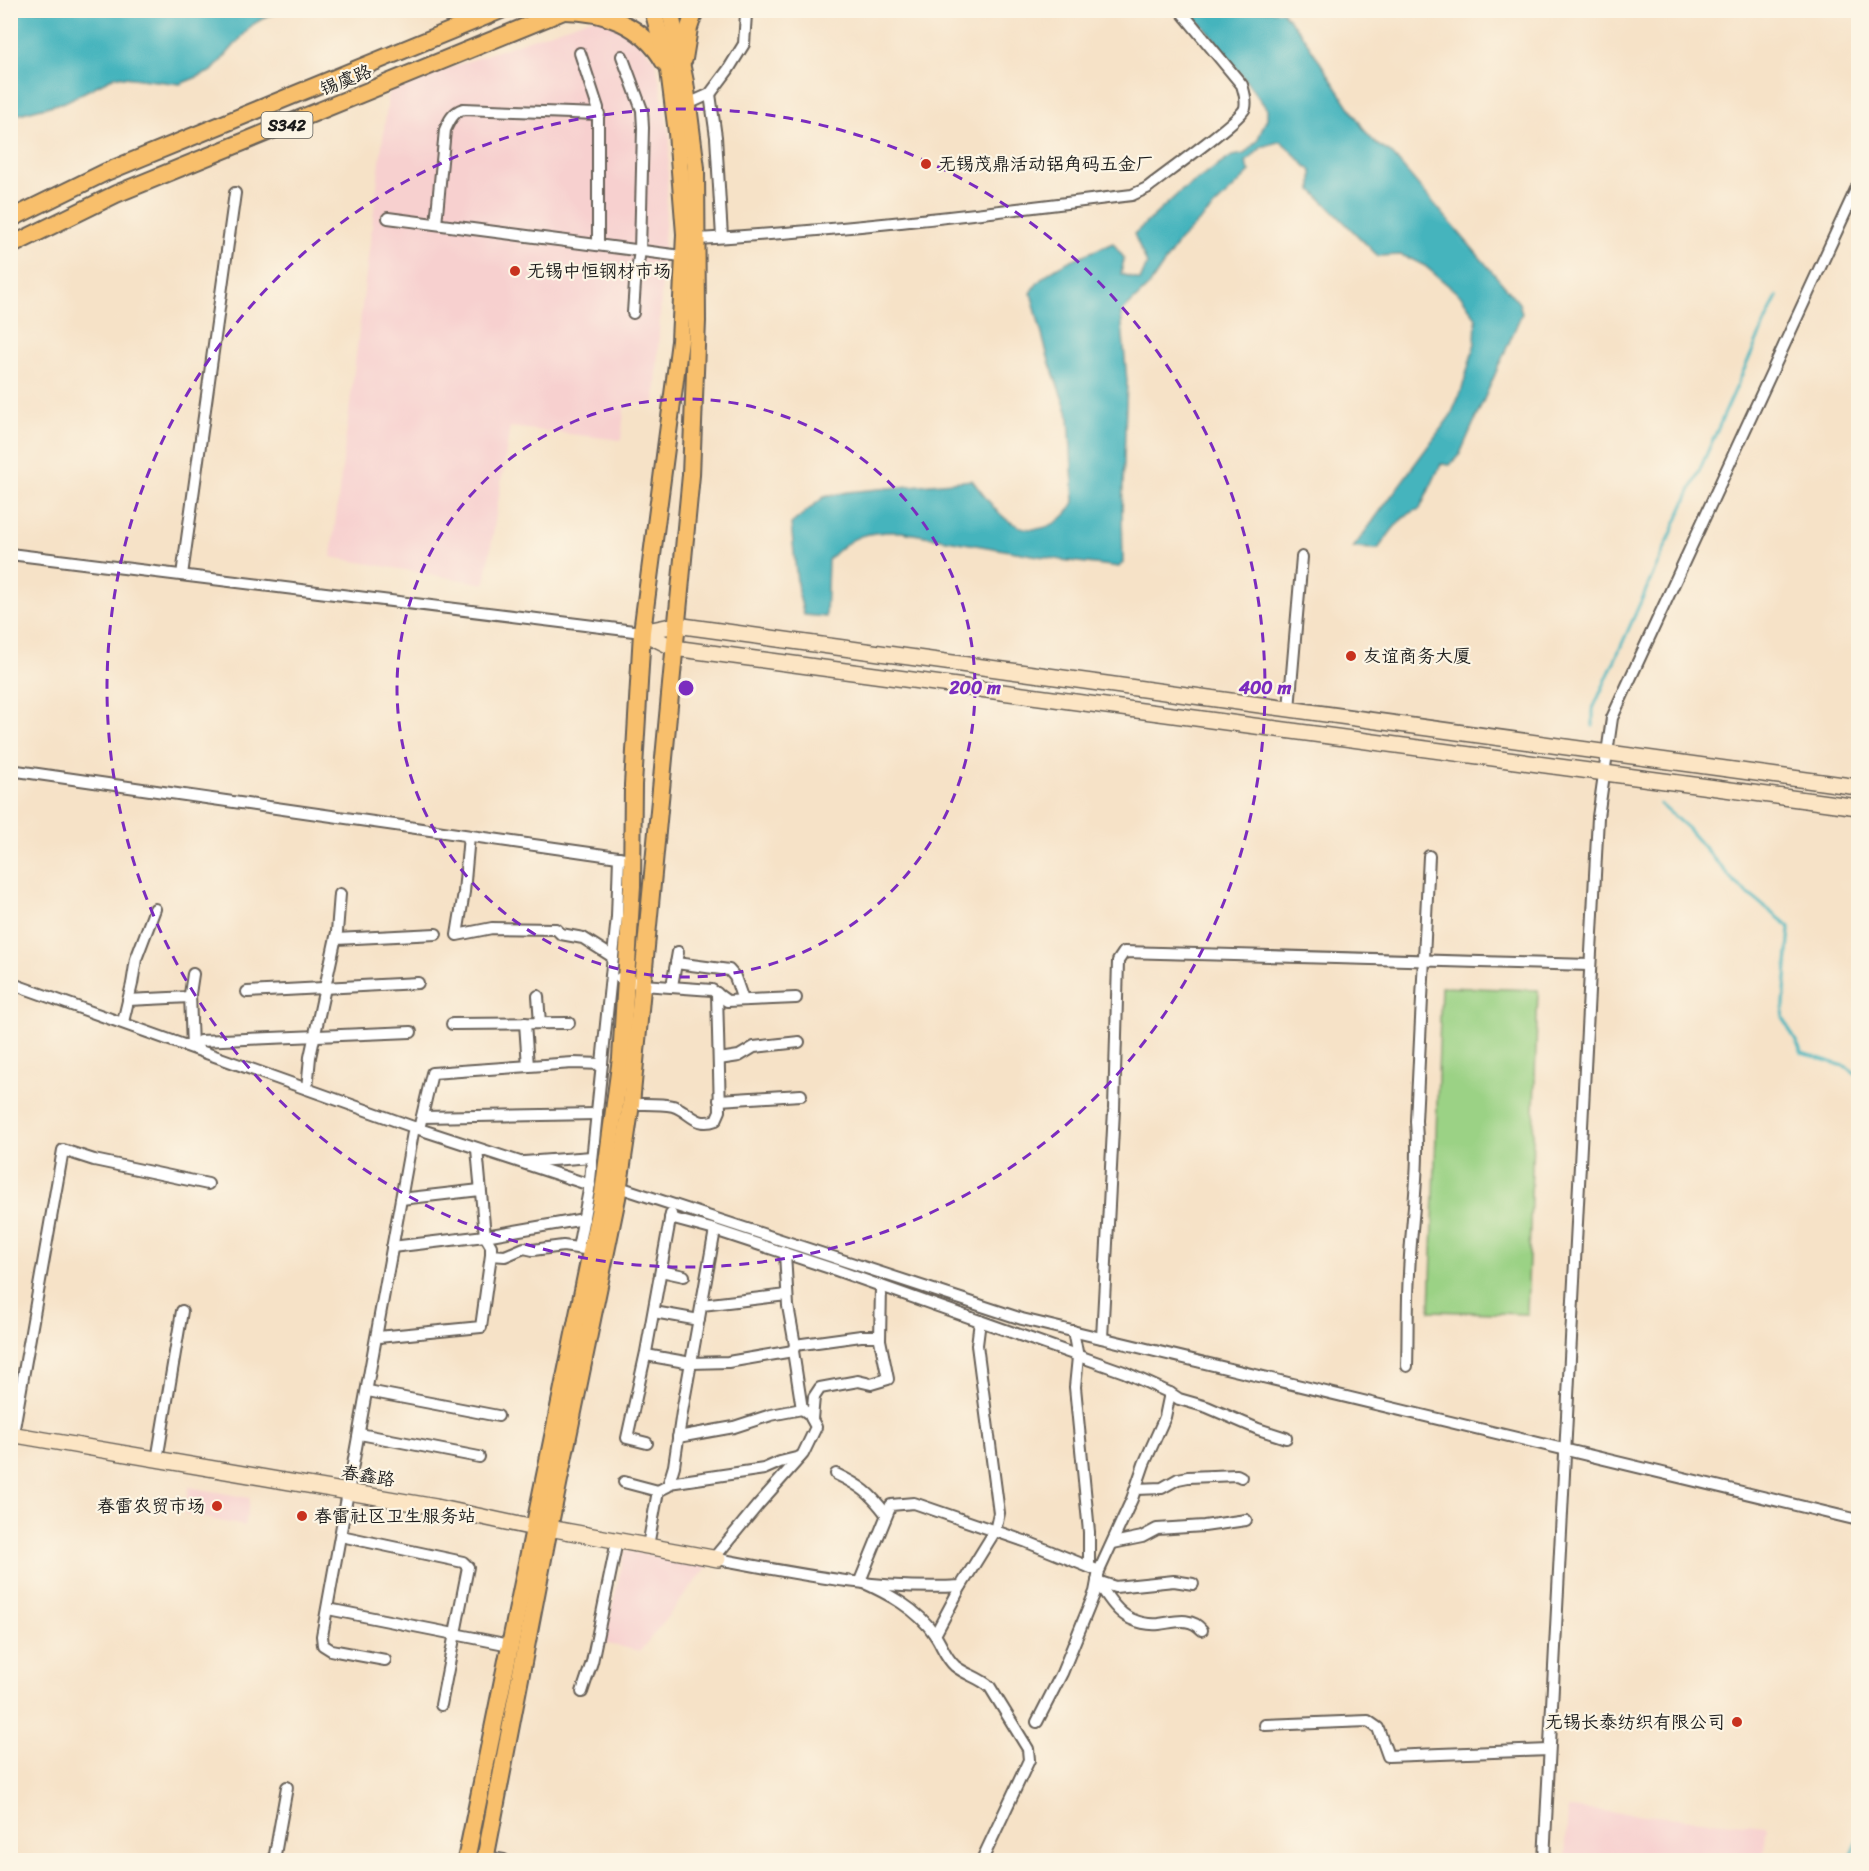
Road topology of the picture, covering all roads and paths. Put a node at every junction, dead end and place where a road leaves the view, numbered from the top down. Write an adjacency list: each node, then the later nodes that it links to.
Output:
1 (501, 10): 17 (main road, 锡虞路 / S342)
2 (654, 10): 10 (main road)
3 (670, 10): 10 (main road)
4 (695, 10): 10 (main road)
5 (1180, 10): 19 (street)
6 (565, 11): 10 (main road); 22 (main road, 锡虞路 / S342)
7 (746, 14): 11 (street)
8 (580, 53): 13 (street)
9 (622, 56): 23 (street)
10 (676, 70): 12 (main road); 24 (main road)
11 (710, 94): 12 (street); 19 (street)
12 (688, 104): 20 (main road)
13 (599, 114): 18 (street); 21 (street)
14 (1858, 185): 33 (street)
15 (235, 193): 28 (street)
16 (388, 218): 18 (street)
17 (10, 219)
18 (436, 224): 21 (street)
19 (723, 237): 20 (street)
20 (698, 239): 24 (main road)
21 (598, 245): 23 (street)
22 (10, 246)
23 (640, 251): 24 (street); 25 (street)
24 (691, 257): 29 (main road); 30 (main road)
25 (633, 313)
26 (10, 554): 28 (street)
27 (1302, 557): 32 (street)
28 (182, 575): 30 (street)
29 (676, 625): 30 (main road); 31 (main road); 32 (main road)
30 (642, 632): 31 (main road); 40 (main road)
31 (674, 648): 35 (main road); 52 (main road)
32 (1289, 709): 33 (main road)
33 (1607, 752): 35 (street); 36 (main road)
34 (10, 770): 38 (street)
35 (1605, 772): 37 (main road); 47 (street)
36 (1858, 787)
37 (1858, 807)
38 (469, 836): 40 (street); 45 (street)
39 (1429, 856): 46 (street)
40 (625, 858): 45 (street); 49 (main road)
41 (340, 894): 44 (street)
42 (155, 909): 60 (street)
43 (436, 934): 44 (street)
44 (336, 939): 54 (street)
45 (613, 957): 49 (street)
46 (1425, 962): 47 (street); 110 (street); 115 (street)
47 (1590, 965): 126 (street)
48 (193, 974): 58 (street)
49 (619, 977): 52 (street); 72 (street); 95 (main road)
50 (10, 983): 62 (street)
51 (418, 983): 54 (street)
52 (643, 985): 53 (street); 77 (main road)
53 (672, 986): 56 (street); 61 (street)
54 (325, 987): 55 (street); 68 (street)
55 (247, 992)
56 (717, 993): 61 (street); 71 (street)
57 (537, 996): 64 (street)
58 (190, 997): 60 (street); 70 (street)
59 (796, 998): 61 (street)
60 (128, 1000): 62 (street)
61 (743, 1000)
62 (123, 1022): 70 (street)
63 (525, 1023): 64 (street); 66 (street); 73 (street)
64 (540, 1023): 65 (street)
65 (568, 1023)
66 (452, 1024)
67 (411, 1032): 68 (street)
68 (315, 1036): 70 (street); 74 (street)
69 (799, 1042): 71 (street)
70 (192, 1047): 74 (street)
71 (718, 1059): 76 (street)
72 (602, 1064): 73 (street); 78 (street)
73 (528, 1066): 79 (street)
74 (307, 1089): 80 (street)
75 (801, 1095): 76 (street)
76 (719, 1100): 77 (street)
77 (631, 1104): 86 (main road)
78 (597, 1114): 79 (street); 82 (street)
79 (422, 1117): 80 (street)
80 (417, 1128): 81 (street); 88 (street)
81 (477, 1149): 83 (street); 87 (street)
82 (592, 1157): 83 (street); 85 (street)
83 (519, 1163): 85 (street)
84 (208, 1184): 121 (street)
85 (590, 1185): 91 (street)
86 (619, 1187): 89 (street); 141 (main road)
87 (480, 1190): 88 (street); 93 (street)
88 (401, 1200): 94 (street)
89 (673, 1204): 90 (street); 107 (street)
90 (670, 1218): 92 (street); 98 (street)
91 (584, 1219): 93 (street); 95 (street)
92 (715, 1230): 96 (street); 102 (street)
93 (484, 1236): 94 (street); 97 (street)
94 (392, 1247): 109 (street)
95 (584, 1249): 97 (street); 141 (main road)
96 (785, 1253): 100 (street); 101 (street)
97 (490, 1255): 109 (street)
98 (661, 1271): 99 (street); 104 (street)
99 (684, 1276)
100 (881, 1287): 106 (street); 108 (street)
101 (788, 1294): 102 (street); 111 (street)
102 (702, 1305): 105 (street)
103 (182, 1311): 128 (street)
104 (654, 1312): 105 (street); 112 (street)
105 (699, 1320): 114 (street)
106 (980, 1321): 113 (street); 142 (street)
107 (1074, 1331): 110 (street); 113 (street)
108 (880, 1336): 111 (street); 120 (street)
109 (378, 1337): 116 (street)
110 (1102, 1338): 126 (street)
111 (794, 1348): 114 (street); 118 (street)
112 (646, 1355): 114 (street); 125 (street)
113 (1078, 1357): 117 (street); 148 (street)
114 (691, 1363): 123 (street)
115 (1407, 1366)
116 (368, 1391): 119 (street); 122 (street)
117 (1170, 1392): 124 (street); 136 (street)
118 (802, 1409): 120 (street); 123 (street)
119 (498, 1416)
120 (812, 1419): 130 (street)
121 (12, 1430): 127 (street); 128 (main road, 春鑫路)
122 (360, 1434): 129 (street); 135 (street)
123 (678, 1437): 134 (street)
124 (1286, 1438)
125 (647, 1443)
126 (1565, 1449): 140 (street); 162 (street)
127 (10, 1451)
128 (158, 1457): 135 (main road, 春鑫路)
129 (479, 1457)
130 (800, 1457): 134 (street); 147 (street)
131 (836, 1474): 138 (street)
132 (1241, 1477): 136 (street)
133 (624, 1482): 137 (street)
134 (669, 1483): 137 (street)
135 (350, 1488): 141 (main road, 春鑫路); 143 (street)
136 (1136, 1489): 145 (street)
137 (658, 1491): 146 (street)
138 (886, 1514): 142 (street); 149 (street)
139 (1246, 1520): 145 (street)
140 (1858, 1520)
141 (539, 1527): 144 (main road, 春鑫路); 156 (main road); 164 (main road)
142 (995, 1531): 148 (street); 151 (street)
143 (341, 1536): 152 (street); 154 (street)
144 (617, 1540): 146 (main road, 春鑫路); 158 (street)
145 (1113, 1543): 148 (street)
146 (648, 1546): 147 (main road, 春鑫路)
147 (716, 1558): 149 (street)
148 (1095, 1573): 150 (street); 153 (street); 160 (street)
149 (860, 1581): 151 (street); 155 (street)
150 (1193, 1584)
151 (961, 1586): 155 (street)
152 (328, 1609): 154 (street); 157 (street)
153 (1202, 1630)
154 (455, 1633): 156 (street); 159 (street)
155 (935, 1635): 168 (street)
156 (510, 1645): 166 (main road)
157 (385, 1660)
158 (582, 1692)
159 (441, 1705)
160 (1037, 1722)
161 (1265, 1725): 162 (street)
162 (1549, 1750): 169 (street)
163 (287, 1787): 165 (street)
164 (485, 1859): 167 (street)
165 (274, 1860)
166 (466, 1860)
167 (504, 1860)
168 (982, 1860)
169 (1544, 1860)

